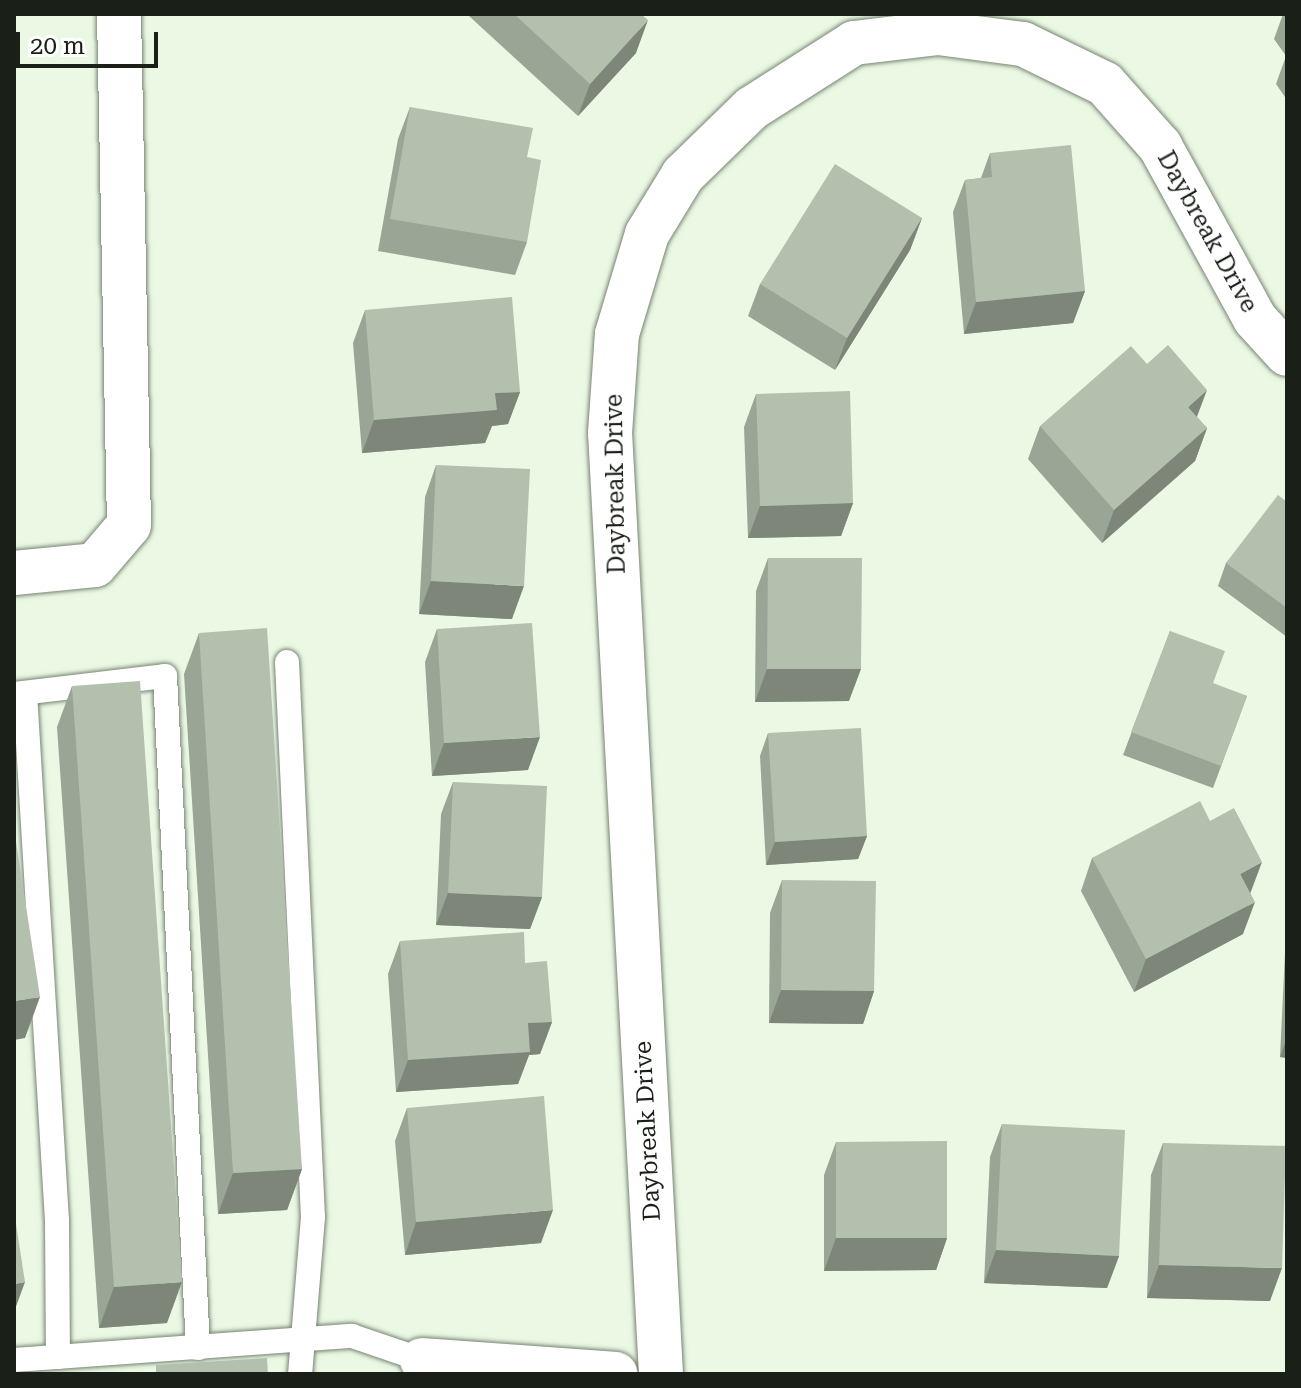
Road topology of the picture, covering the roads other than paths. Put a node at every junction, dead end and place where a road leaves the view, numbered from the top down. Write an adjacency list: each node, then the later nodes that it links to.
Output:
1 (119, 14): 3 (street)
2 (1287, 354): 14 (street, Daybreak Drive)
3 (14, 573)
4 (287, 662): 6 (lane)
5 (20, 693): 7 (lane); 8 (lane)
6 (298, 1340): 7 (lane); 10 (lane); 12 (lane)
7 (198, 1348): 11 (lane)
8 (58, 1357): 9 (lane); 11 (lane)
9 (14, 1360)
10 (422, 1360): 13 (street)
11 (103, 1364)
12 (300, 1374)
13 (615, 1374)
14 (661, 1374)

